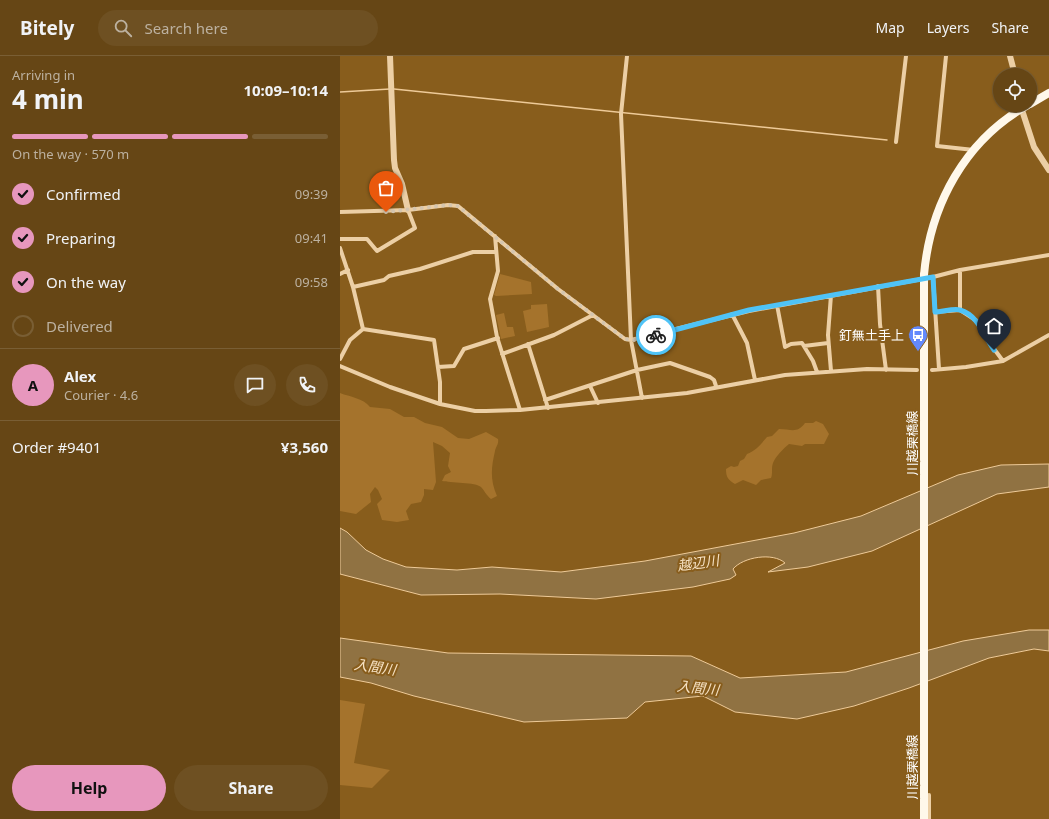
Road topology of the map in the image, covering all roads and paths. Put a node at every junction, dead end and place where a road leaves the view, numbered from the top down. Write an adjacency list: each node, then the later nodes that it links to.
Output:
1 (390, 56): 14 (street)
2 (626, 56): 36 (street)
3 (906, 56): 11 (street)
4 (946, 56): 12 (street)
5 (1010, 56): 6 (street)
6 (1013, 68)
7 (1049, 93): 8 (main road, 川越栗橋線)
8 (1037, 100)
9 (1017, 112): 12 (main road, 川越栗橋線)
10 (1026, 112): 13 (street)
11 (896, 142)
12 (974, 150): 63 (main road, 川越栗橋線)
13 (1049, 170)
14 (408, 210): 15 (street); 16 (street); 17 (street)
15 (340, 212)
16 (495, 236): 19 (street); 32 (street)
17 (340, 239)
18 (340, 248): 21 (street)
19 (496, 252): 26 (street); 35 (street)
20 (1049, 255): 22 (street)
21 (348, 270): 23 (street); 26 (street)
22 (960, 270): 24 (street); 29 (street)
23 (340, 274)
24 (933, 277): 25 (street); 30 (street)
25 (878, 286): 27 (street); 48 (street)
26 (353, 287): 33 (street)
27 (831, 295): 28 (street); 37 (street)
28 (777, 306): 31 (street); 39 (street)
29 (960, 310): 30 (street); 43 (street)
30 (935, 312): 46 (street)
31 (732, 314): 36 (street); 53 (street)
32 (593, 315): 36 (street); 38 (street)
33 (363, 329): 40 (street); 45 (street)
34 (1049, 335): 43 (street)
35 (498, 338): 41 (street); 45 (street)
36 (631, 340): 47 (street)
37 (828, 343): 39 (street); 51 (street)
38 (528, 344): 41 (street); 57 (street)
39 (804, 346): 52 (street)
40 (341, 353): 42 (street)
41 (502, 354): 61 (street)
42 (340, 359)
43 (1003, 361): 46 (street)
44 (340, 366): 59 (street)
45 (438, 367): 59 (street)
46 (939, 369): 50 (street)
47 (638, 370): 54 (street); 55 (street); 56 (street)
48 (886, 370): 49 (street); 51 (street)
49 (917, 370)
50 (932, 370)
51 (831, 371): 52 (street)
52 (817, 372): 53 (street)
53 (755, 380): 55 (street)
54 (590, 386): 57 (street); 58 (street)
55 (716, 386): 56 (street)
56 (642, 398): 58 (street)
57 (546, 400): 60 (street)
58 (598, 402): 60 (street)
59 (440, 404): 61 (street)
60 (548, 408): 61 (street)
61 (520, 410)
62 (929, 795): 64 (street)
63 (924, 819)
64 (929, 819)

